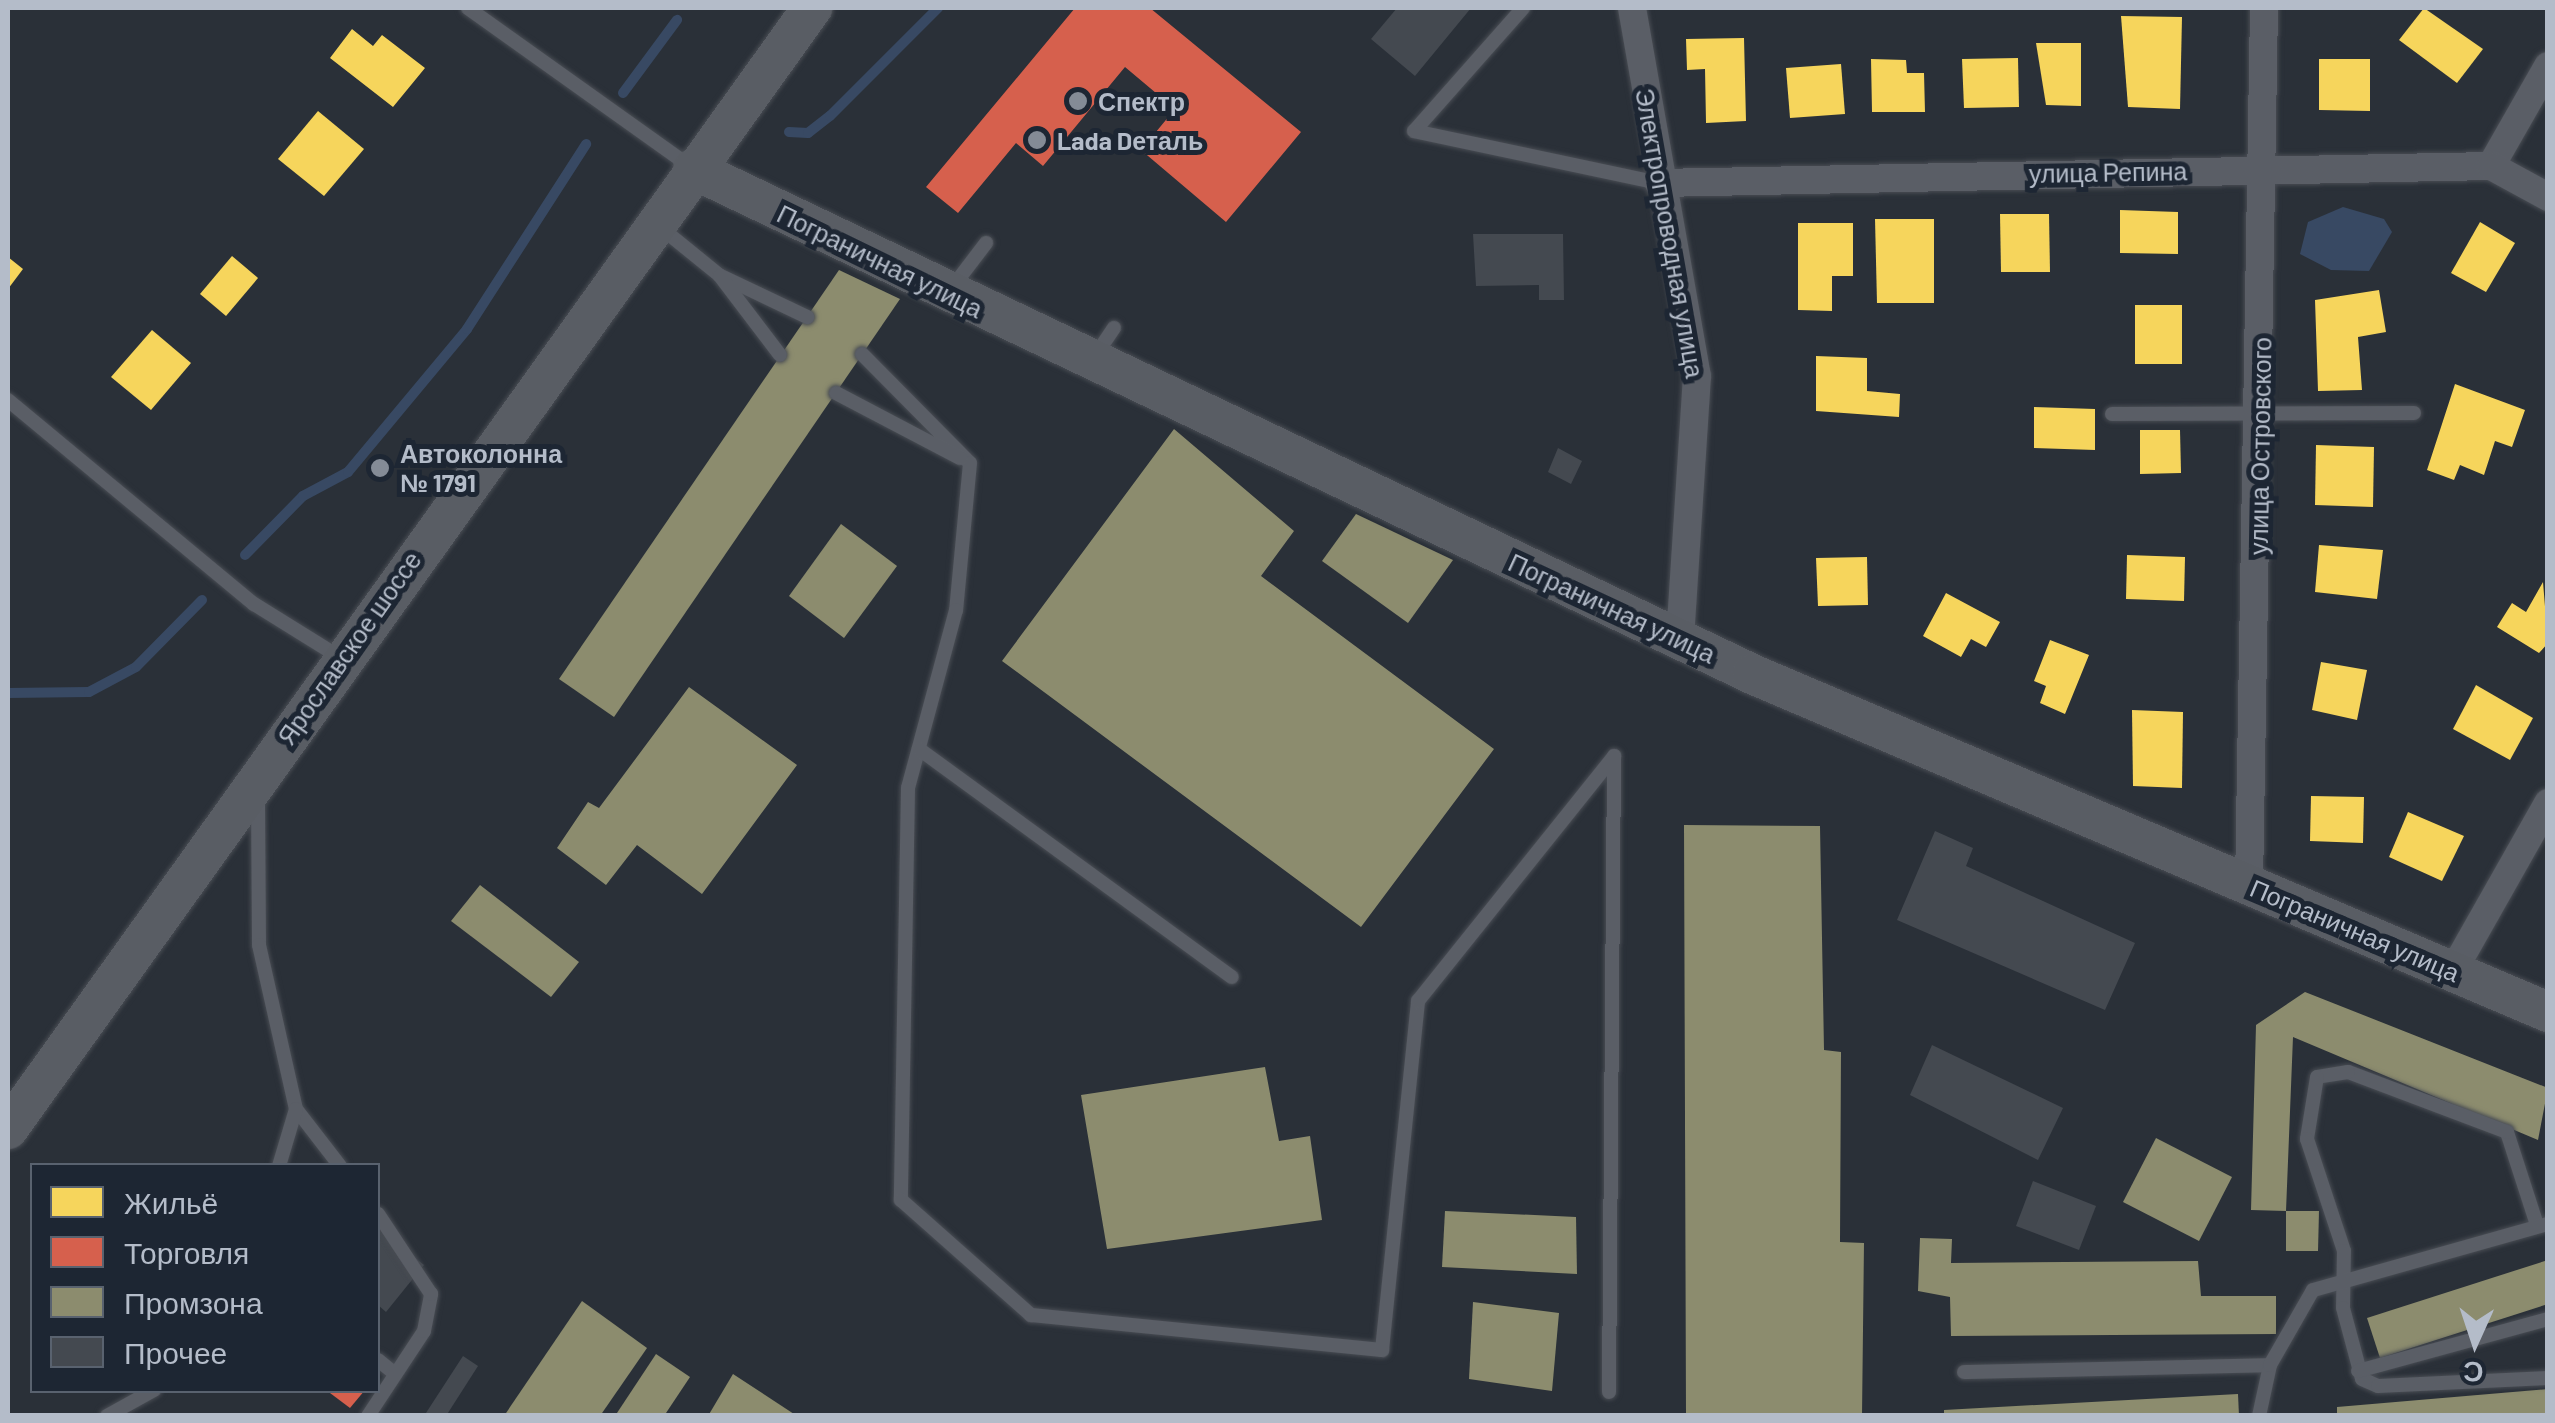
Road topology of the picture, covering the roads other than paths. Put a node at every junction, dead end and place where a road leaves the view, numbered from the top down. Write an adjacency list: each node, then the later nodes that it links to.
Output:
1 (468, 8): 9 (lane)
2 (812, 8): 9 (street, Ярославское шоссе)
3 (1523, 8): 10 (lane)
4 (1632, 8): 10 (street, Электропроводная улица)
5 (2264, 8): 8 (street, улица Островского)
6 (2548, 66): 7 (street)
7 (2491, 166): 8 (street, улица Репина); 11 (street, улица Репина)
8 (2264, 168): 10 (street, улица Репина); 25 (street, улица Островского)
9 (693, 169): 12 (street, Ярославское шоссе); 15 (street, Пограничная улица)
10 (1660, 183): 27 (street, Электропроводная улица)
11 (2548, 197)
12 (656, 223): 14 (lane); 28 (street, Ярославское шоссе)
13 (986, 243): 15 (lane)
14 (719, 275): 16 (lane); 19 (lane)
15 (948, 294): 20 (street, Пограничная улица)
16 (807, 317)
17 (1114, 328): 20 (lane)
18 (862, 354): 26 (lane)
19 (780, 355)
20 (1091, 362): 27 (street, Пограничная улица)
21 (836, 393): 26 (lane)
22 (8, 400): 28 (lane)
23 (2414, 413): 25 (lane)
24 (2112, 414): 25 (lane)
25 (2262, 414): 32 (street, улица Островского)
26 (970, 463): 29 (lane)
27 (1680, 640): 32 (street, Пограничная улица)
28 (341, 659): 30 (street, Ярославское шоссе)
29 (919, 749): 34 (lane); 50 (lane)
30 (260, 774): 36 (lane); 37 (street, Ярославское шоссе)
31 (2548, 803): 33 (street)
32 (2250, 885): 33 (street, Пограничная улица)
33 (2452, 971): 35 (street, Пограничная улица)
34 (1232, 977)
35 (2548, 1012)
36 (296, 1109): 38 (lane); 39 (lane)
37 (8, 1129)
38 (280, 1163)
39 (338, 1163)
40 (380, 1217): 48 (lane)
41 (2542, 1225): 42 (lane); 42 (lane)
42 (2350, 1282): 45 (lane); 46 (lane)
43 (2548, 1319): 46 (lane)
44 (380, 1362): 48 (lane)
45 (2270, 1365): 47 (lane); 54 (lane)
46 (2358, 1371): 49 (lane)
47 (1964, 1372)
48 (396, 1374): 53 (lane)
49 (2548, 1378)
50 (1609, 1392)
51 (148, 1393): 52 (lane)
52 (106, 1416)
53 (368, 1416)
54 (2259, 1416)

